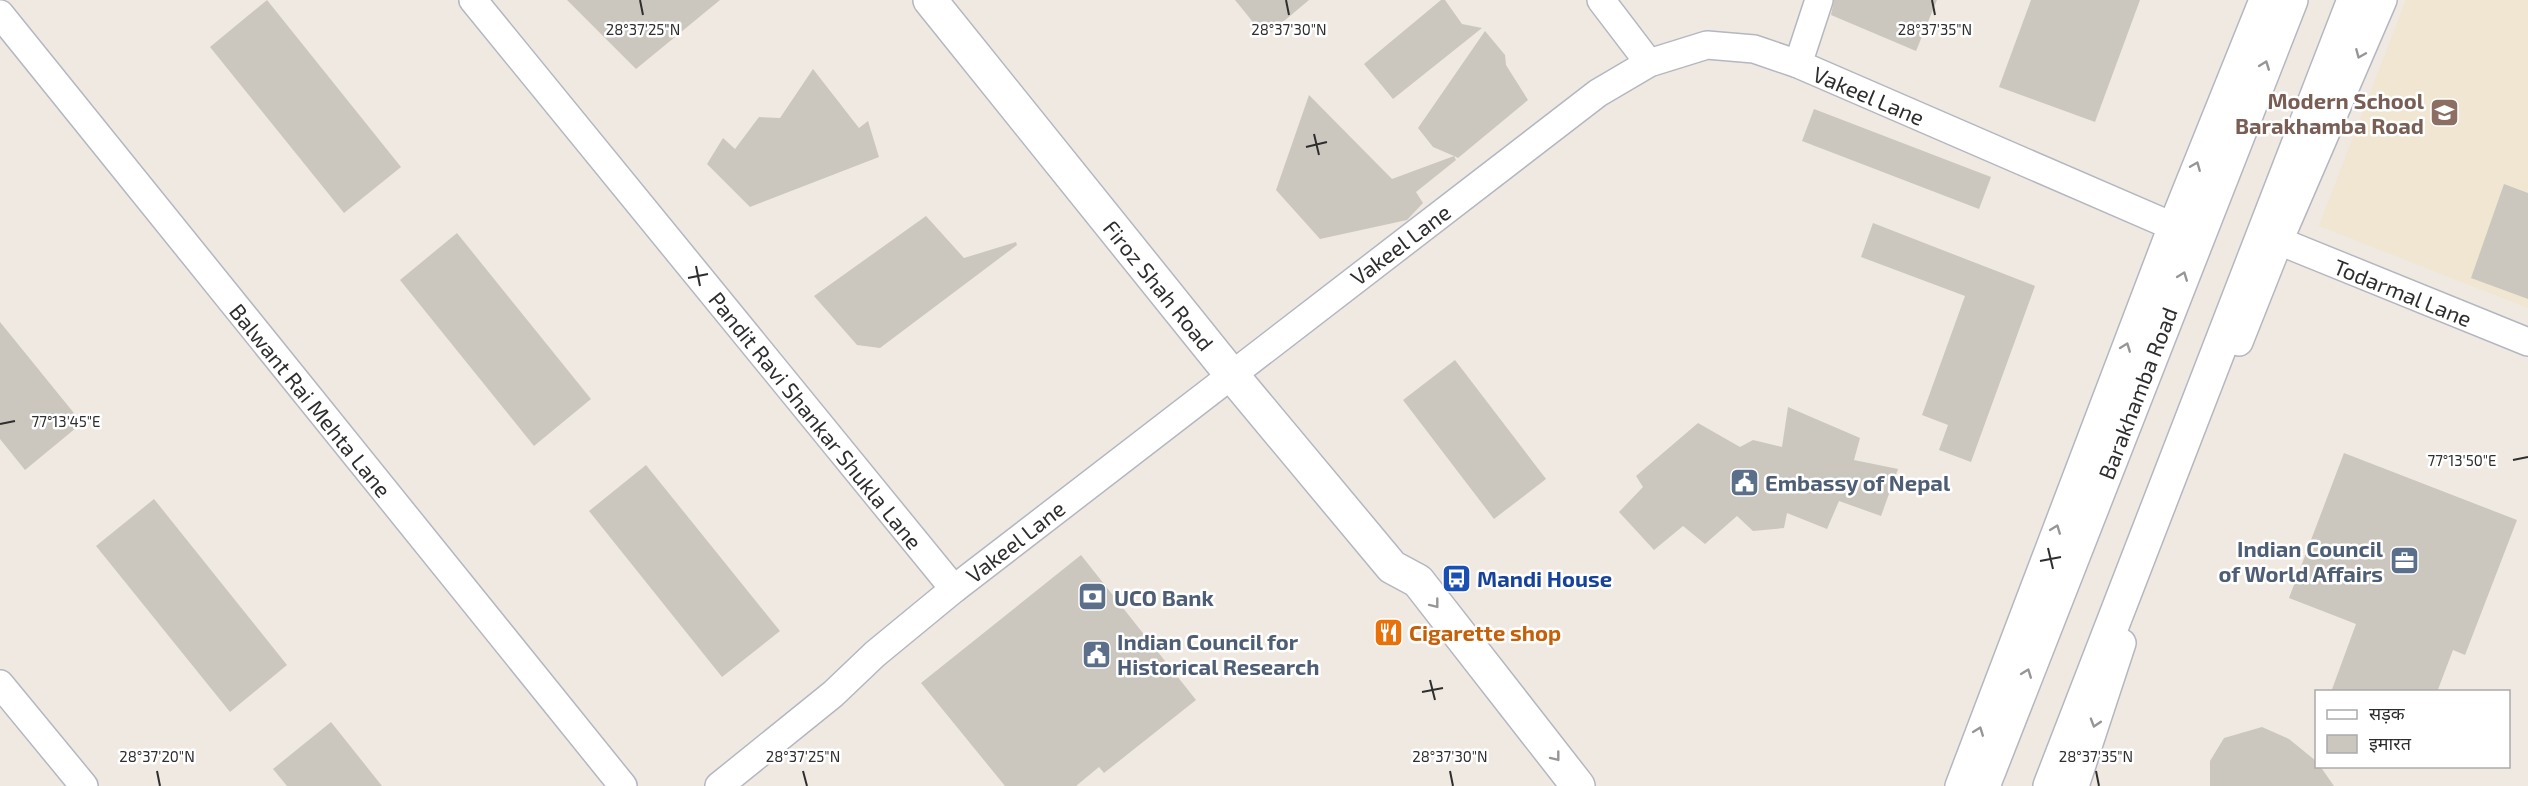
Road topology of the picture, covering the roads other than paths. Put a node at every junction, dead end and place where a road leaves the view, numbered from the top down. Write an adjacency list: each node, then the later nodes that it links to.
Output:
1 (473, 0): 17 (street, Pandit Ravi Shankar Shukla Lane)
2 (930, 0): 15 (main road, Firoz Shah Road)
3 (1601, 0): 10 (street)
4 (1819, 0): 11 (street)
5 (2263, 0): 12 (street, one-way to 5)
6 (2290, 0): 25 (main road, Barakhamba Road, one-way to 6)
7 (2354, 0): 26 (main road)
8 (2383, 0): 13 (street, one-way to 13)
9 (0, 14): 20 (street, Balwant Rai Mehta Lane)
10 (1649, 63): 11 (street, Vakeel Lane); 15 (street, Vakeel Lane)
11 (1798, 64): 12 (street, Vakeel Lane)
12 (2172, 226): 24 (street, one-way to 12)
13 (2279, 241): 14 (street, Todarmal Lane); 27 (street, one-way to 27)
14 (2528, 342)
15 (1231, 374): 16 (main road, Firoz Shah Road); 17 (street, Vakeel Lane)
16 (1392, 567): 22 (main road, Firoz Shah Road); 23 (main road, Firoz Shah Road, one-way to 23)
17 (954, 589): 21 (street, Vakeel Lane)
18 (0, 684): 19 (street)
19 (84, 786)
20 (622, 786)
21 (719, 786)
22 (1549, 786)
23 (1578, 786)
24 (1959, 786)
25 (1983, 786)
26 (2050, 786)
27 (2076, 786)

